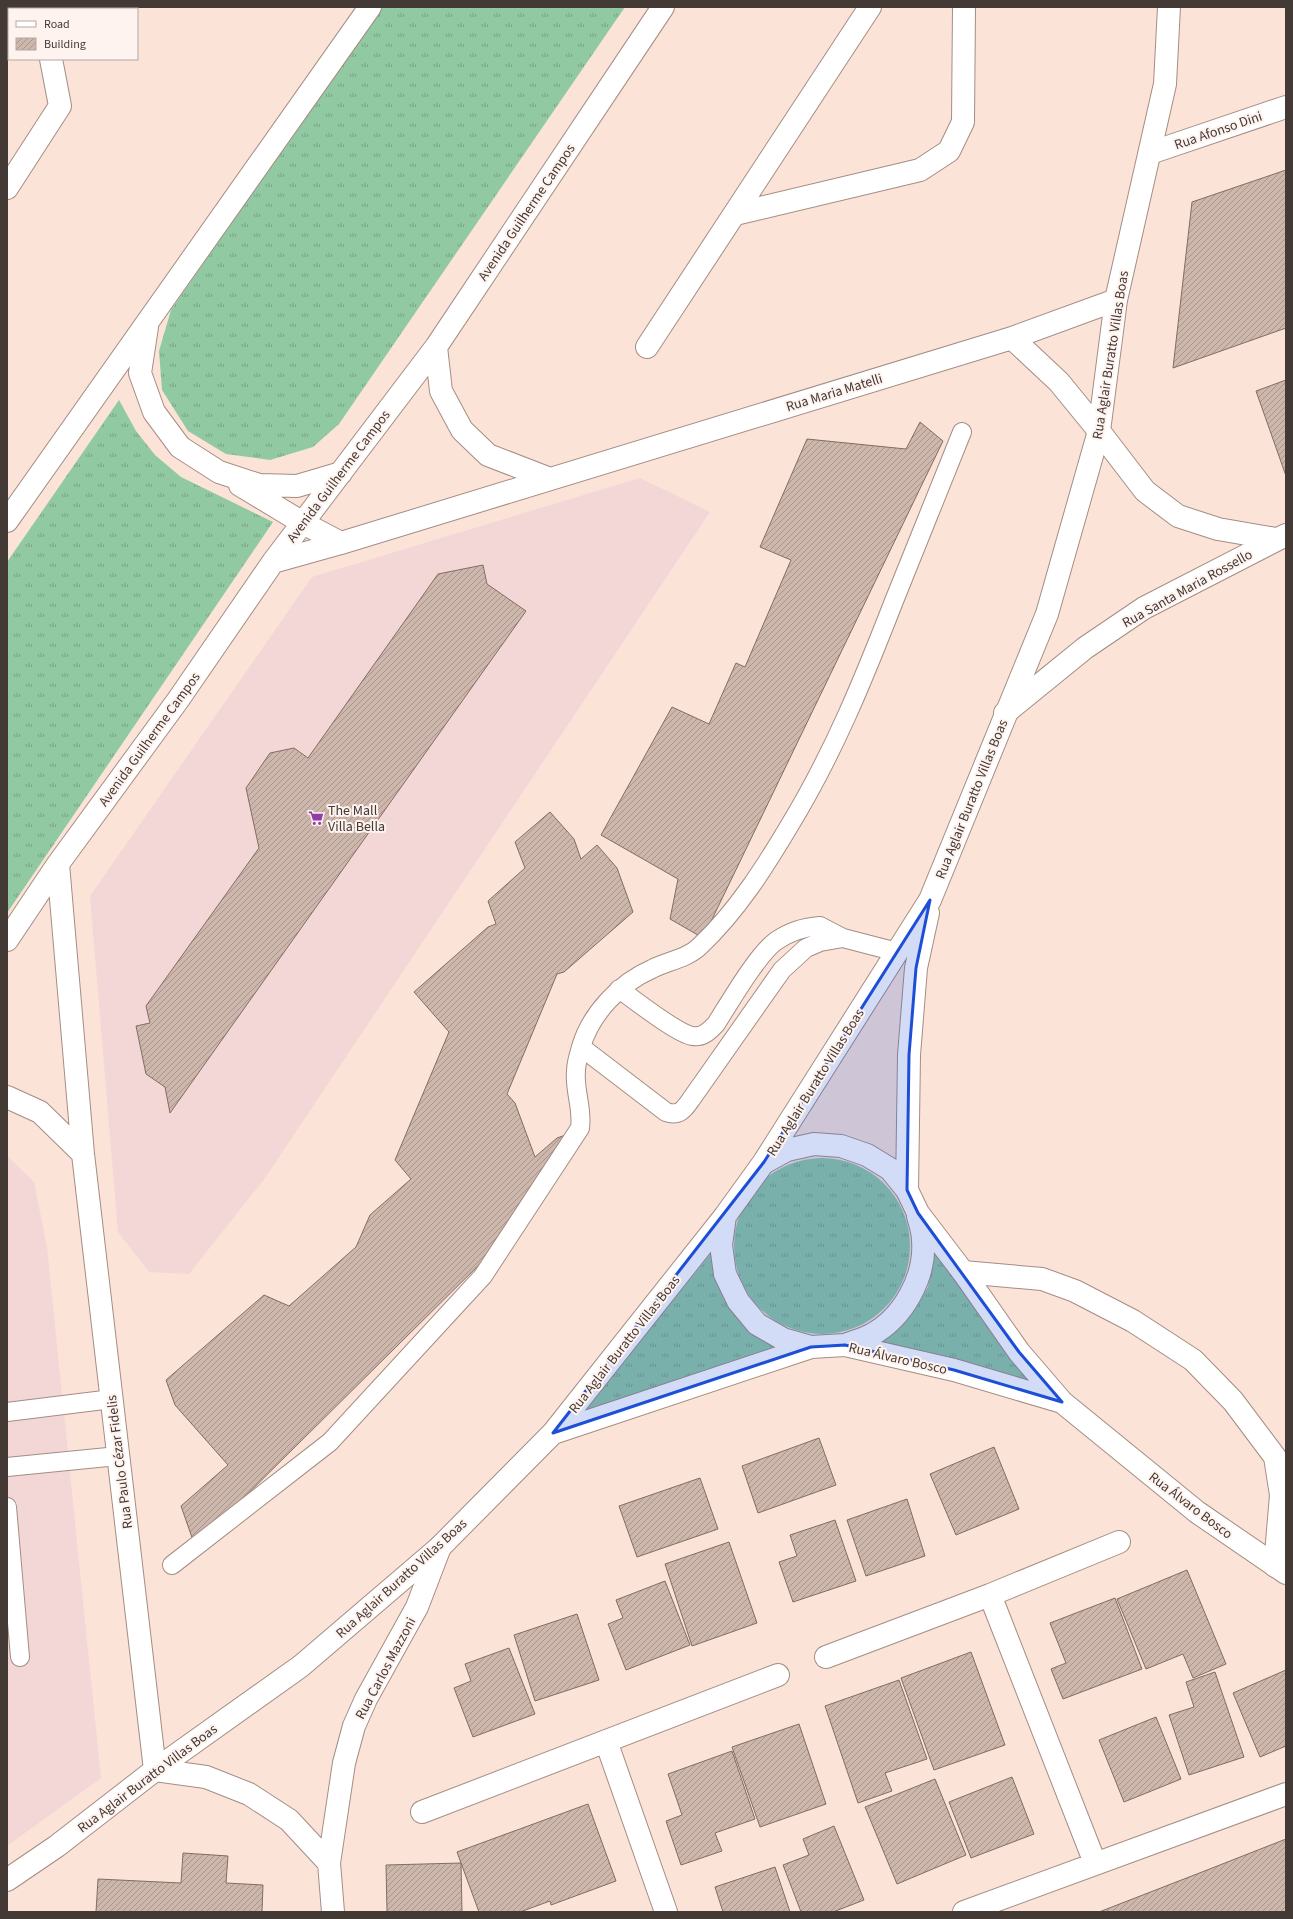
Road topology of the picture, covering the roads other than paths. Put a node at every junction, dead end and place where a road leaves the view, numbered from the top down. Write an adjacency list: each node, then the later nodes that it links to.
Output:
1 (370, 7): 12 (main road)
2 (663, 7): 14 (main road, Avenida Guilherme Campos)
3 (870, 7): 10 (main road)
4 (964, 7): 10 (main road)
5 (1170, 7): 8 (main road, Rua Aglair Buratto Villas Boas)
6 (51, 60): 9 (main road)
7 (1286, 107): 8 (main road, Rua Afonso Dini)
8 (1150, 153): 11 (main road, Rua Aglair Buratto Villas Boas)
9 (7, 188)
10 (735, 214): 15 (main road)
11 (1116, 300): 13 (main road, Rua Maria Matelli); 16 (main road, Rua Aglair Buratto Villas Boas)
12 (148, 322): 18 (main road); 21 (main road)
13 (1012, 338): 16 (main road, Rua Santa Maria Rossello); 20 (main road, Rua Maria Matelli)
14 (436, 347): 19 (main road, Avenida Guilherme Campos); 20 (main road)
15 (647, 347)
16 (1099, 431): 23 (main road, Rua Santa Maria Rossello); 26 (main road, Rua Aglair Buratto Villas Boas)
17 (962, 432): 34 (lane)
18 (219, 472): 19 (main road); 22 (main road)
19 (341, 473): 22 (main road, Avenida Guilherme Campos)
20 (550, 479): 24 (main road, Rua Maria Matelli)
21 (7, 521)
22 (302, 523): 24 (main road); 25 (main road, Avenida Guilherme Campos)
23 (1281, 537): 26 (main road, Rua Santa Maria Rossello)
24 (341, 543): 25 (main road, Rua Maria Matelli)
25 (273, 562): 27 (main road, Avenida Guilherme Campos)
26 (1005, 713): 28 (main road, Rua Aglair Buratto Villas Boas)
27 (58, 864): 30 (main road, Avenida Guilherme Campos); 37 (main road, Rua Paulo Cézar Fidelis)
28 (930, 900): 31 (main road, Rua Aglair Buratto Villas Boas); 39 (main road)
29 (843, 938): 31 (lane); 32 (lane); 33 (lane)
30 (7, 940)
31 (897, 952): 38 (main road, Rua Aglair Buratto Villas Boas)
32 (762, 955): 33 (lane); 34 (lane)
33 (782, 970): 35 (lane)
34 (619, 990): 35 (lane)
35 (581, 1046): 54 (lane)
36 (7, 1097): 37 (main road)
37 (83, 1154): 45 (main road, Rua Paulo Cézar Fidelis)
38 (764, 1162): 39 (main road, Rua Álvaro Bosco); 41 (main road, Rua Aglair Buratto Villas Boas)
39 (907, 1190): 40 (main road, Rua Álvaro Bosco)
40 (918, 1213): 42 (main road, Rua Álvaro Bosco); 43 (main road)
41 (725, 1216): 44 (main road, Rua Álvaro Bosco); 48 (main road, Rua Aglair Buratto Villas Boas)
42 (963, 1272): 46 (main road, Rua Álvaro Bosco); 55 (main road)
43 (845, 1345): 44 (main road, Rua Álvaro Bosco); 46 (main road, Rua Álvaro Bosco)
44 (811, 1347): 48 (main road)
45 (112, 1399): 47 (lane); 49 (main road, Rua Paulo Cézar Fidelis)
46 (1062, 1402): 55 (main road, Rua Álvaro Bosco)
47 (7, 1412)
48 (553, 1433): 53 (main road, Rua Aglair Buratto Villas Boas)
49 (118, 1456): 50 (lane); 61 (main road, Rua Paulo Cézar Fidelis)
50 (7, 1467)
51 (7, 1507): 58 (lane)
52 (1120, 1542): 56 (main road)
53 (440, 1547): 61 (main road, Rua Aglair Buratto Villas Boas); 64 (main road, Rua Carlos Mazzoni)
54 (172, 1565)
55 (1281, 1570)
56 (990, 1595): 57 (main road); 65 (main road)
57 (826, 1657)
58 (20, 1658)
59 (778, 1676): 60 (main road)
60 (606, 1741): 63 (main road); 68 (main road)
61 (155, 1770): 64 (main road); 66 (main road, Rua Aglair Buratto Villas Boas)
62 (1286, 1794): 65 (main road)
63 (422, 1812)
64 (329, 1863): 67 (main road, Rua Carlos Mazzoni)
65 (1095, 1863): 69 (main road)
66 (7, 1880)
67 (333, 1912)
68 (666, 1912)
69 (964, 1912)

